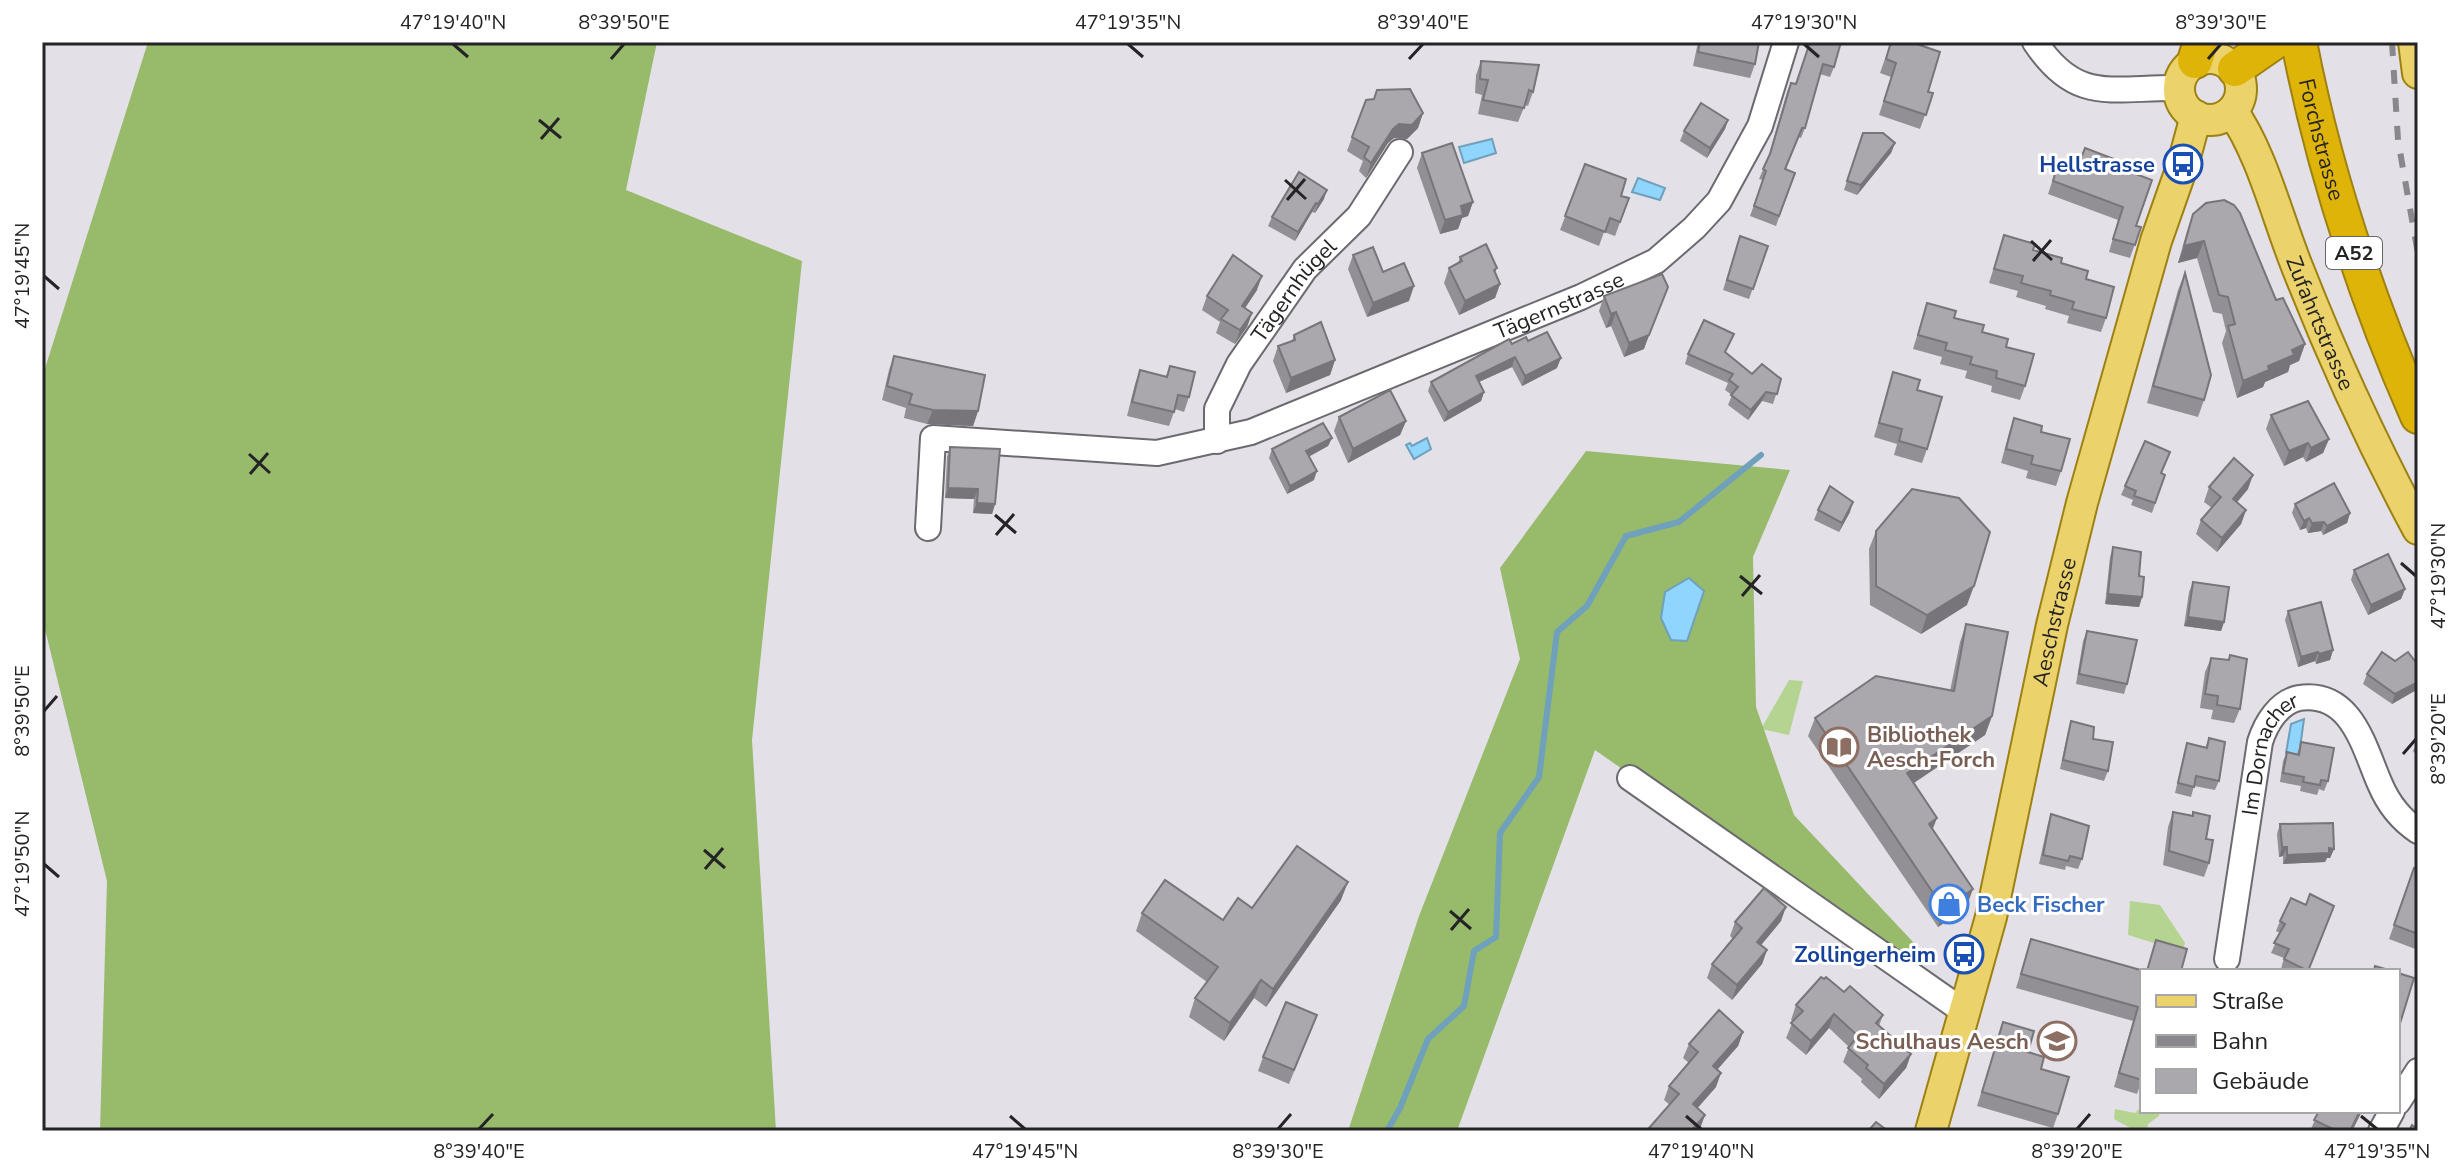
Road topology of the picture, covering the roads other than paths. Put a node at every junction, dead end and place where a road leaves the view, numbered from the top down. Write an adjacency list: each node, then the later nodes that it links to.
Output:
1 (1786, 42): 15 (street, Tägernstrasse)
2 (2035, 42): 6 (street)
3 (2274, 42): 8 (highway)
4 (2299, 42): 7 (highway, Forchstrasse / A52)
5 (2414, 42): 9 (main road)
6 (2192, 64): 8 (main road); 11 (main road)
7 (2313, 65): 13 (highway, Forchstrasse / A52); 14 (highway, Forchstrasse / A52)
8 (2235, 69): 10 (main road)
9 (2418, 73)
10 (2232, 111): 11 (main road); 17 (main road, Zufahrtstrasse)
11 (2196, 116): 21 (main road, Aeschstrasse)
12 (1400, 152): 15 (street, Tägernhügel)
13 (2418, 382)
14 (2418, 416)
15 (1217, 441): 16 (street, Tägernstrasse)
16 (928, 528)
17 (2418, 529)
18 (1630, 778): 21 (street)
19 (2418, 831): 20 (street, Im Dornacher)
20 (2227, 959)
21 (1966, 1013): 25 (main road, Aeschstrasse)
22 (2418, 1071): 23 (street)
23 (2400, 1099)
24 (2391, 1113): 26 (street)
25 (1931, 1131)
26 (2381, 1131)

